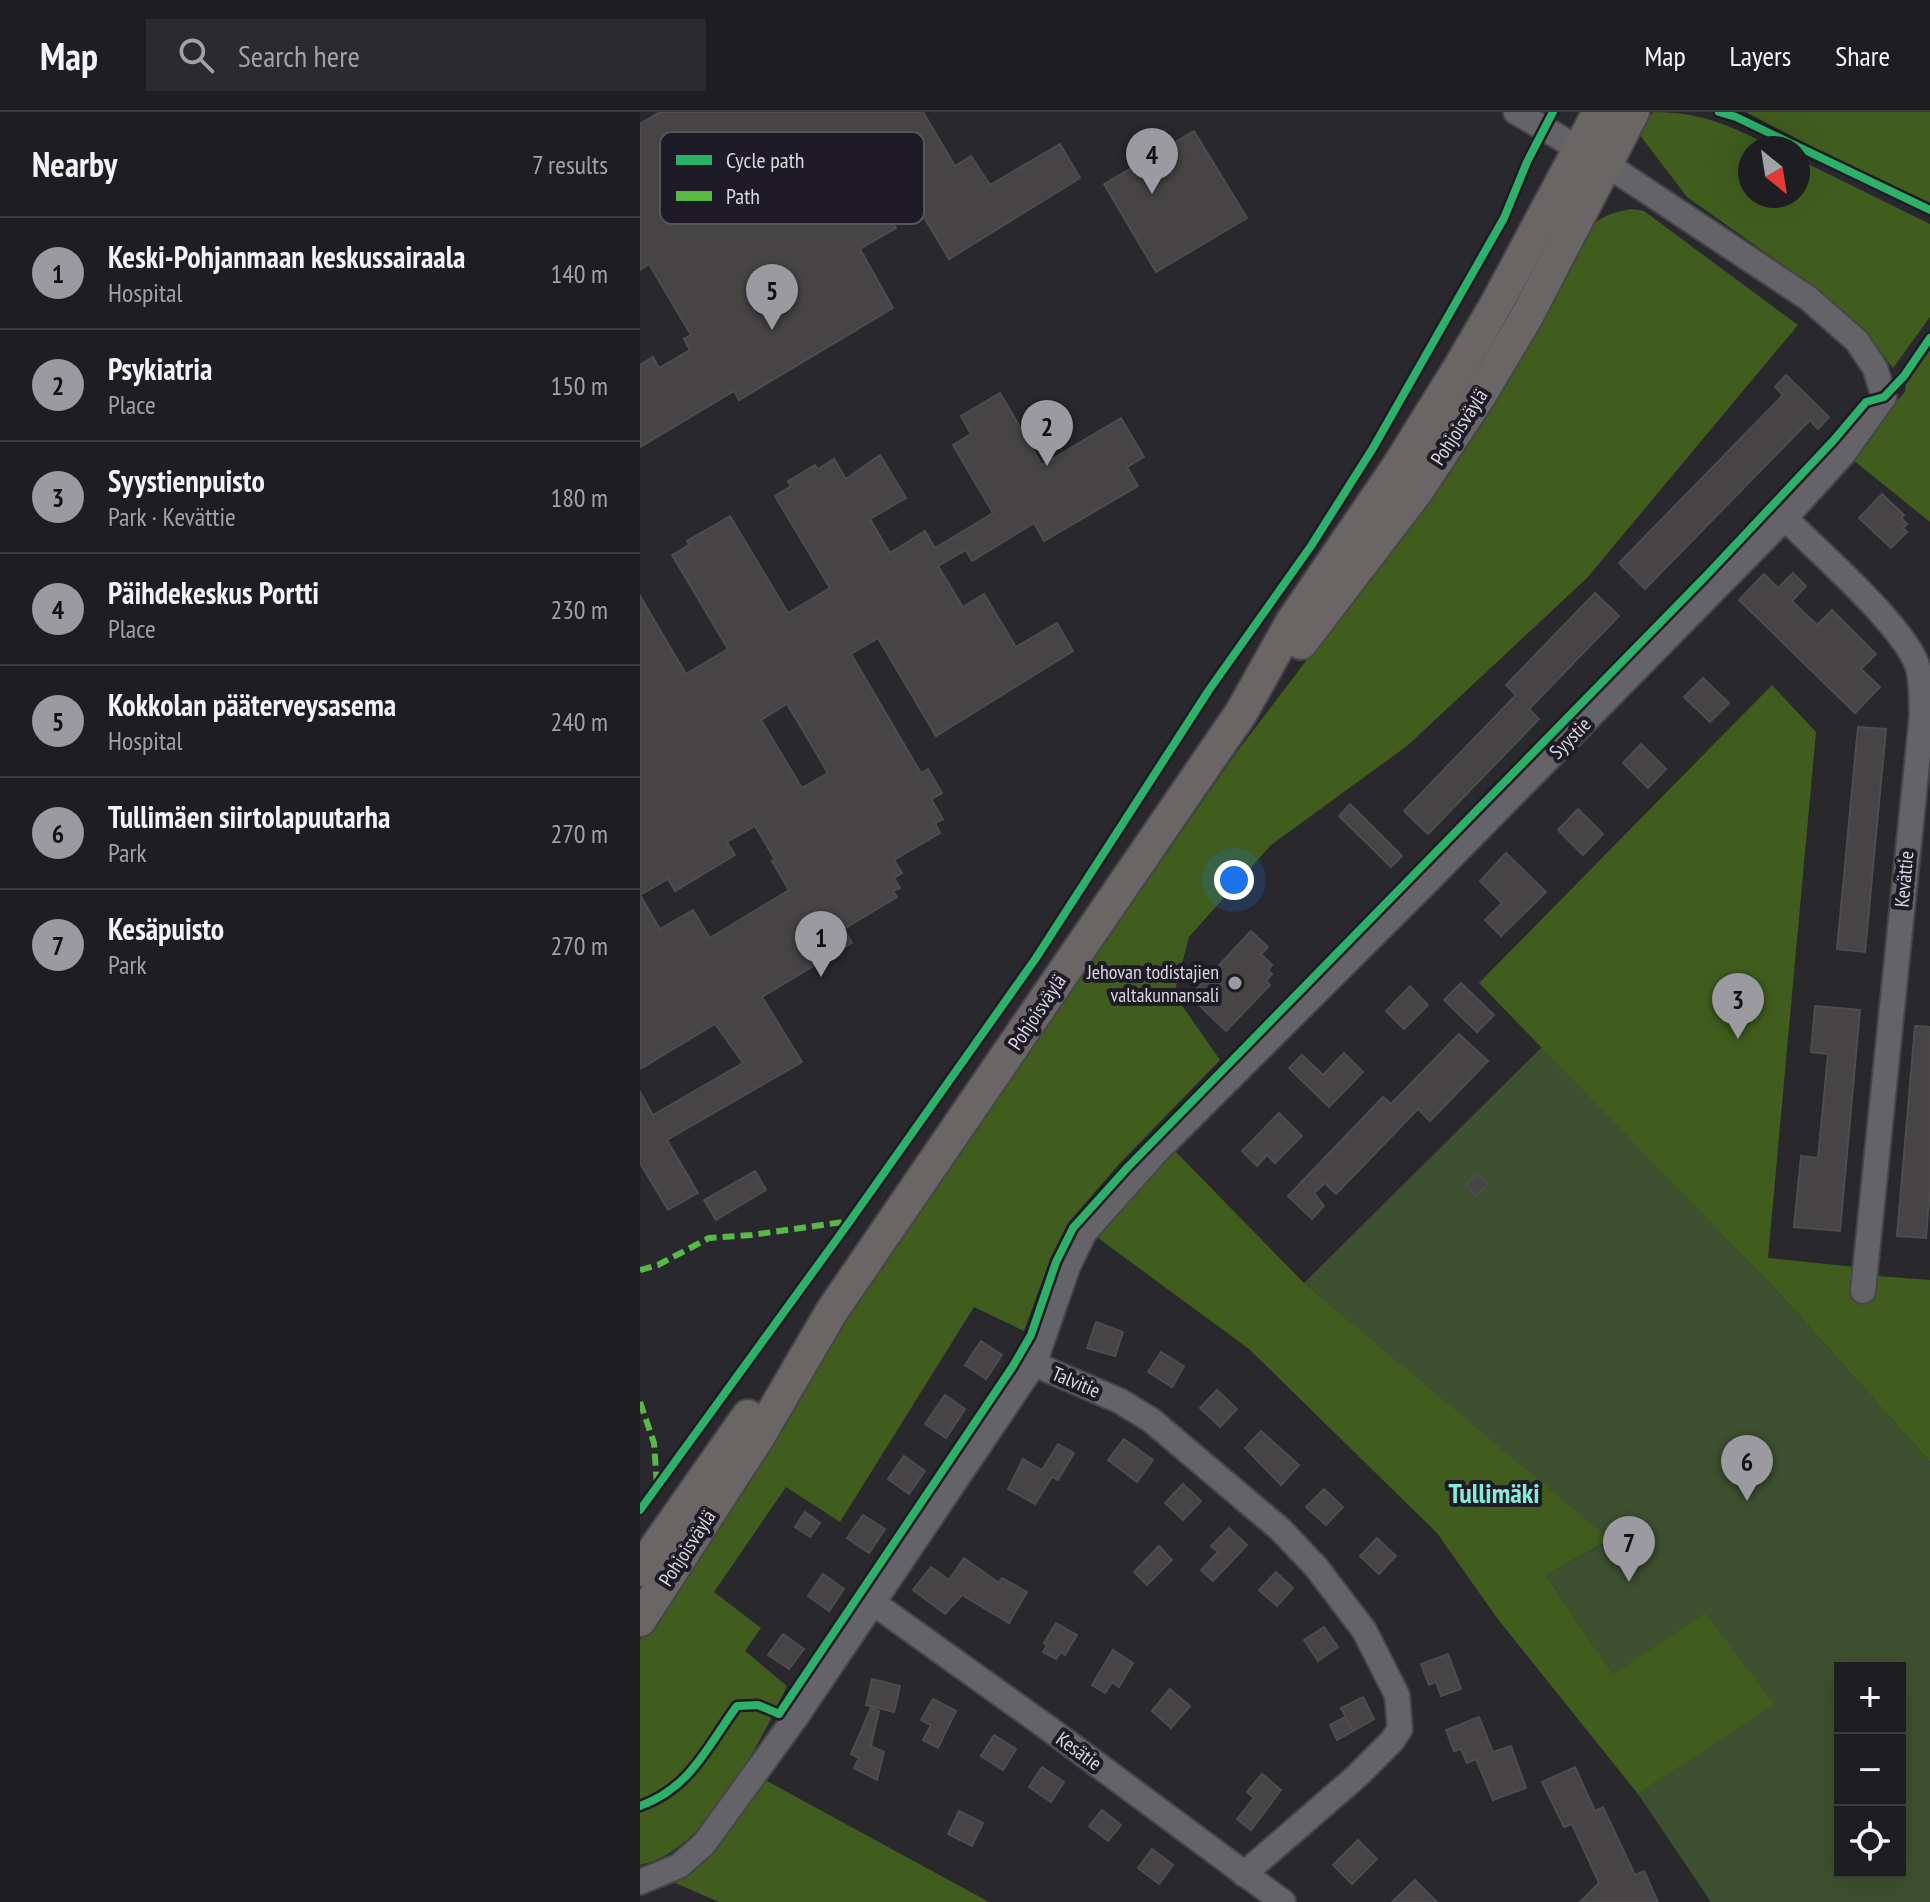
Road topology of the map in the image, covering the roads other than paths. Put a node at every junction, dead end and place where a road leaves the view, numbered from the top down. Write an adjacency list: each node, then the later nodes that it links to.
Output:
1 (1516, 112): 4 (street)
2 (1599, 112): 4 (main road, Pohjoisväylä)
3 (1633, 112): 4 (main road, Pohjoisväylä)
4 (1593, 157): 5 (street, Syystie); 7 (main road, Pohjoisväylä)
5 (1785, 518): 6 (street, Kevättie); 8 (street, Syystie)
6 (1863, 1291)
7 (832, 1311): 9 (main road, Pohjoisväylä); 11 (main road, Pohjoisväylä)
8 (1034, 1364): 10 (street, Talvitie); 12 (street, Talvitie)
9 (640, 1570)
10 (872, 1602): 12 (street, Kesätie); 13 (street, Talvitie)
11 (640, 1620)
12 (1244, 1874): 14 (street, Kesätie)
13 (640, 1882)
14 (1283, 1902)

